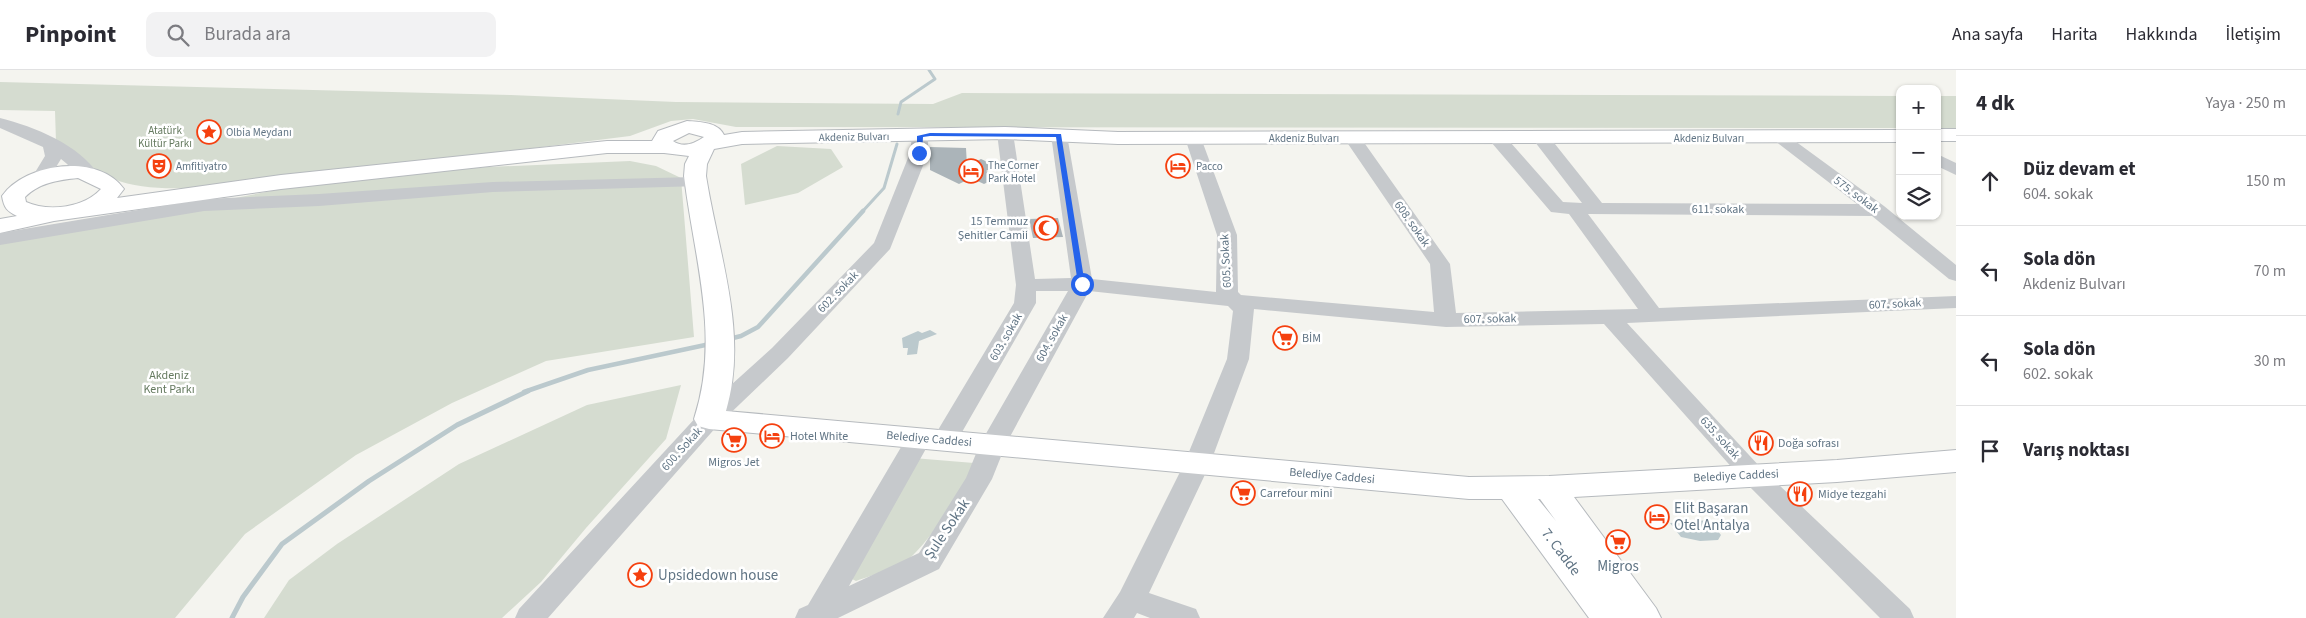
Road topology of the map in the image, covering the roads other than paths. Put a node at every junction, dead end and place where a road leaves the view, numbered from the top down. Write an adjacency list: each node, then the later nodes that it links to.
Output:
1 (0, 123): 15 (street)
2 (1005, 133): 3 (main road, Akdeniz Bulvarı); 4 (main road, Akdeniz Bulvarı); 31 (street, 603. sokak)
3 (925, 135): 13 (main road, Akdeniz Bulvarı); 38 (street, 602. sokak)
4 (1059, 135): 9 (main road, Akdeniz Bulvarı); 32 (street)
5 (1941, 135): 6 (main road)
6 (1956, 135)
7 (1896, 136): 8 (main road, Akdeniz Bulvarı)
8 (1778, 137): 12 (main road, Akdeniz Bulvarı); 26 (street, 575. sokak)
9 (1193, 138): 10 (main road, Akdeniz Bulvarı); 33 (street, 605. Sokak)
10 (1352, 138): 11 (main road, Akdeniz Bulvarı); 37 (street, 608. sokak)
11 (1497, 138): 12 (main road, Akdeniz Bulvarı); 24 (street)
12 (1541, 138): 25 (street)
13 (708, 140): 14 (main road, Akdeniz Bulvarı); 19 (main road)
14 (669, 143): 19 (main road); 22 (main road, Akdeniz Bulvarı)
15 (51, 146): 18 (street); 20 (street)
16 (1941, 161): 17 (street)
17 (1956, 170)
18 (90, 175): 20 (main road); 21 (main road)
19 (695, 179): 29 (street); 38 (main road, 600. Sokak)
20 (34, 182): 23 (main road); 27 (main road)
21 (110, 184): 22 (main road); 27 (main road)
22 (204, 191): 27 (main road)
23 (0, 194)
24 (1566, 208): 25 (street, 611. sokak); 35 (street)
25 (1596, 208): 26 (street, 611. sokak)
26 (1877, 210): 30 (street, 575. sokak)
27 (72, 212): 28 (main road)
28 (0, 226)
29 (0, 239)
30 (1956, 275)
31 (1026, 284): 32 (street, 607. sokak); 39 (street, 603. sokak)
32 (1082, 284): 33 (street, 607. sokak); 40 (street, 604. sokak)
33 (1237, 301): 37 (street, 607. sokak); 42 (street, 605. Sokak)
34 (1956, 302): 35 (street, 607. sokak)
35 (1653, 315): 36 (street, 607. sokak)
36 (1610, 316): 37 (street, 607. sokak); 43 (street, 635. sokak)
37 (1446, 320)
38 (709, 419): 39 (main road, Belediye Caddesi); 48 (street, 600. Sokak)
39 (932, 439): 40 (main road, Belediye Caddesi); 47 (street, 603. sokak)
40 (993, 444): 42 (main road, Belediye Caddesi); 47 (street, Şule Sokak)
41 (1956, 461): 43 (main road, Belediye Caddesi)
42 (1197, 464): 45 (main road, Belediye Caddesi); 46 (street, 605. Sokak)
43 (1752, 474): 44 (main road, Belediye Caddesi); 52 (street, 635. sokak)
44 (1550, 487): 45 (main road, Belediye Caddesi); 51 (main road, 7. Cadde)
45 (1511, 488): 50 (main road, 7. Cadde)
46 (1124, 609): 49 (street)
47 (814, 616)
48 (530, 618)
49 (1185, 618)
50 (1609, 618)
51 (1642, 618)
52 (1899, 618)

